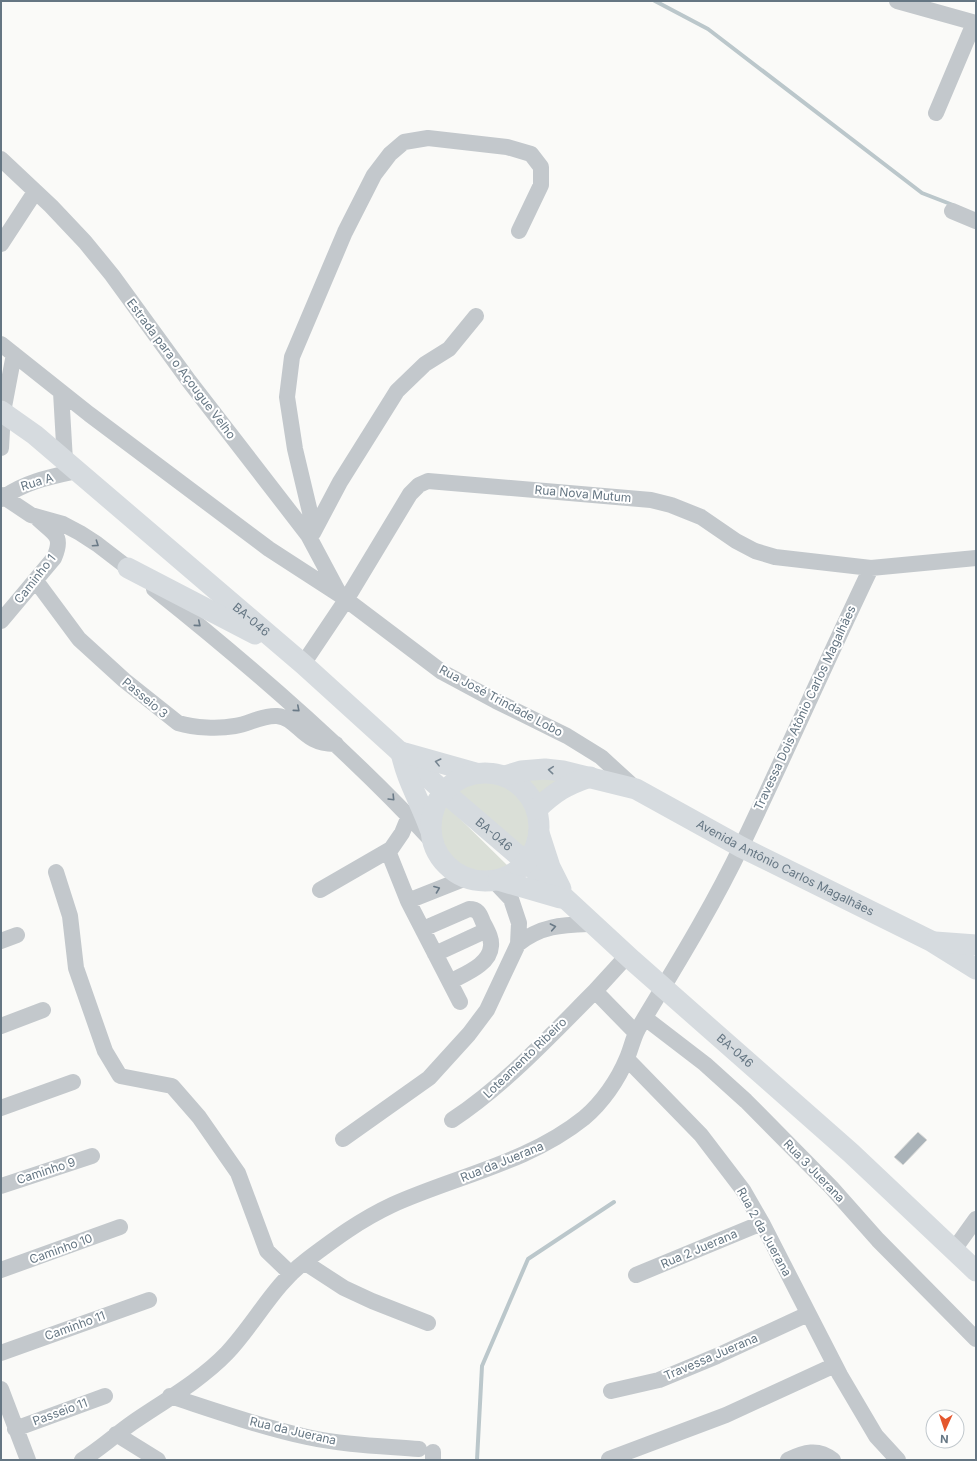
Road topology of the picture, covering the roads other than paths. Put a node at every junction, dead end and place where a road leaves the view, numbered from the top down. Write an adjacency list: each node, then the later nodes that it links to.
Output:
1 (897, 1): 2 (street)
2 (975, 23): 3 (street)
3 (936, 113)
4 (1, 159): 6 (street, Estrada para o Açougue Velho)
5 (1, 167): 6 (street)
6 (21, 179): 7 (street, Estrada para o Açougue Velho)
7 (36, 192): 11 (street); 21 (street, Estrada para o Açougue Velho)
8 (952, 211): 9 (street)
9 (976, 221)
10 (519, 230): 21 (street)
11 (1, 244)
12 (476, 316): 21 (street)
13 (1, 344): 14 (street, Rua José Trindade Lobo)
14 (9, 360): 15 (street, Rua José Trindade Lobo); 16 (street)
15 (61, 392): 18 (street); 26 (street, Rua José Trindade Lobo)
16 (2, 411): 17 (street); 18 (main road, BA-046 / BA-046)
17 (1, 448)
18 (71, 466): 19 (street, Rua A); 28 (main road, BA-046 / BA-046)
19 (2, 497): 20 (street)
20 (37, 518): 23 (street, one-way to 23); 25 (street, Caminho 1)
21 (312, 533): 26 (street, Estrada para o Açougue Velho)
22 (976, 558): 24 (street, Rua Nova Mutum)
23 (128, 568): 28 (main road); 30 (street, one-way to 30)
24 (871, 568): 26 (street, Rua Nova Mutum); 41 (street, Travessa Dois Atônio Carlos Magalhães)
25 (36, 581): 27 (street, Caminho 1); 30 (street, Passeio 3)
26 (343, 598): 29 (street, Rua Nova Mutum); 35 (street, Rua José Trindade Lobo)
27 (1, 621)
28 (286, 649): 29 (main road, BA-046 / BA-046)
29 (303, 664): 31 (main road, BA-046 / BA-046)
30 (336, 744): 38 (street, one-way to 38)
31 (401, 751): 32 (main road, one-way to 31); 36 (main road, BA-046 / BA-046); 40 (main road)
32 (476, 773): 33 (main road); 36 (main road)
33 (505, 776): 34 (main road, Avenida Antônio Carlos Magalhães, one-way to 33); 37 (main road)
34 (590, 777): 35 (main road, Avenida Antônio Carlos Magalhães); 37 (main road)
35 (636, 789): 41 (main road, Avenida Antônio Carlos Magalhães)
36 (443, 791): 40 (main road); 43 (main road, BA-046 / BA-046)
37 (537, 809): 39 (main road)
38 (409, 816): 40 (street); 42 (street)
39 (539, 833): 43 (main road); 48 (main road)
40 (431, 836): 45 (main road)
41 (741, 847): 54 (main road, Avenida Antônio Carlos Magalhães); 62 (street, Travessa Dois Atônio Carlos Magalhães)
42 (388, 851): 47 (street); 49 (street)
43 (527, 863): 46 (main road); 48 (main road, BA-046 / BA-046)
44 (56, 872): 83 (street)
45 (466, 878): 46 (main road); 49 (street, one-way to 45)
46 (495, 880): 48 (main road); 56 (street)
47 (320, 890)
48 (566, 900): 50 (main road, BA-046 / BA-046)
49 (408, 901): 51 (street)
50 (592, 924): 56 (street, one-way to 50); 59 (main road, BA-046 / BA-046)
51 (423, 930): 52 (street); 58 (street)
52 (487, 930): 58 (street); 61 (street)
53 (17, 935): 55 (street)
54 (931, 941): 57 (main road); 60 (main road, Avenida Antônio Carlos Magalhães)
55 (1, 942)
56 (518, 944): 73 (street)
57 (976, 945)
58 (435, 954): 61 (street)
59 (627, 956): 62 (main road, BA-046 / BA-046); 63 (street)
60 (976, 969)
61 (450, 982): 64 (street)
62 (664, 988): 66 (street, Rua da Juerana); 79 (main road, BA-046 / BA-046)
63 (595, 991): 68 (street); 72 (street, Loteamento Ribeiro)
64 (460, 1002)
65 (43, 1010): 67 (street)
66 (645, 1018): 68 (street, Rua da Juerana); 88 (street, Rua 3 Juerana)
67 (1, 1026)
68 (636, 1033): 69 (street, Rua da Juerana)
69 (627, 1059): 77 (street, Rua 2 da Juerana); 80 (street, Rua da Juerana)
70 (73, 1082): 71 (street)
71 (1, 1108)
72 (452, 1120)
73 (343, 1139)
74 (92, 1156): 75 (street, Caminho 9)
75 (1, 1186)
76 (976, 1219): 79 (street)
77 (762, 1223): 84 (street, Rua 2 Juerana); 86 (street, Rua 2 da Juerana)
78 (120, 1227): 81 (street, Caminho 10)
79 (953, 1251): 82 (main road, BA-046 / BA-046)
80 (304, 1262): 83 (street, Rua da Juerana); 87 (street)
81 (1, 1270)
82 (976, 1270)
83 (291, 1274): 94 (street, Rua da Juerana)
84 (636, 1275)
85 (148, 1300): 89 (street, Caminho 11)
86 (808, 1314): 90 (street, Rua 2 da Juerana); 92 (street, Travessa Juerana)
87 (428, 1322)
88 (975, 1334)
89 (1, 1353)
90 (835, 1365): 99 (street); 104 (street, Rua 2 da Juerana)
91 (1, 1389): 95 (street)
92 (611, 1391)
93 (105, 1396): 95 (street, Passeio 11)
94 (170, 1396): 96 (street, Rua da Juerana); 97 (street, Rua da Juerana)
95 (15, 1429): 100 (street)
96 (116, 1434): 98 (street, Rua da Juerana); 101 (street)
97 (428, 1454)
98 (89, 1458)
99 (609, 1459)
100 (28, 1460)
101 (158, 1460)
102 (788, 1460): 103 (street)
103 (833, 1460)
104 (898, 1460)

